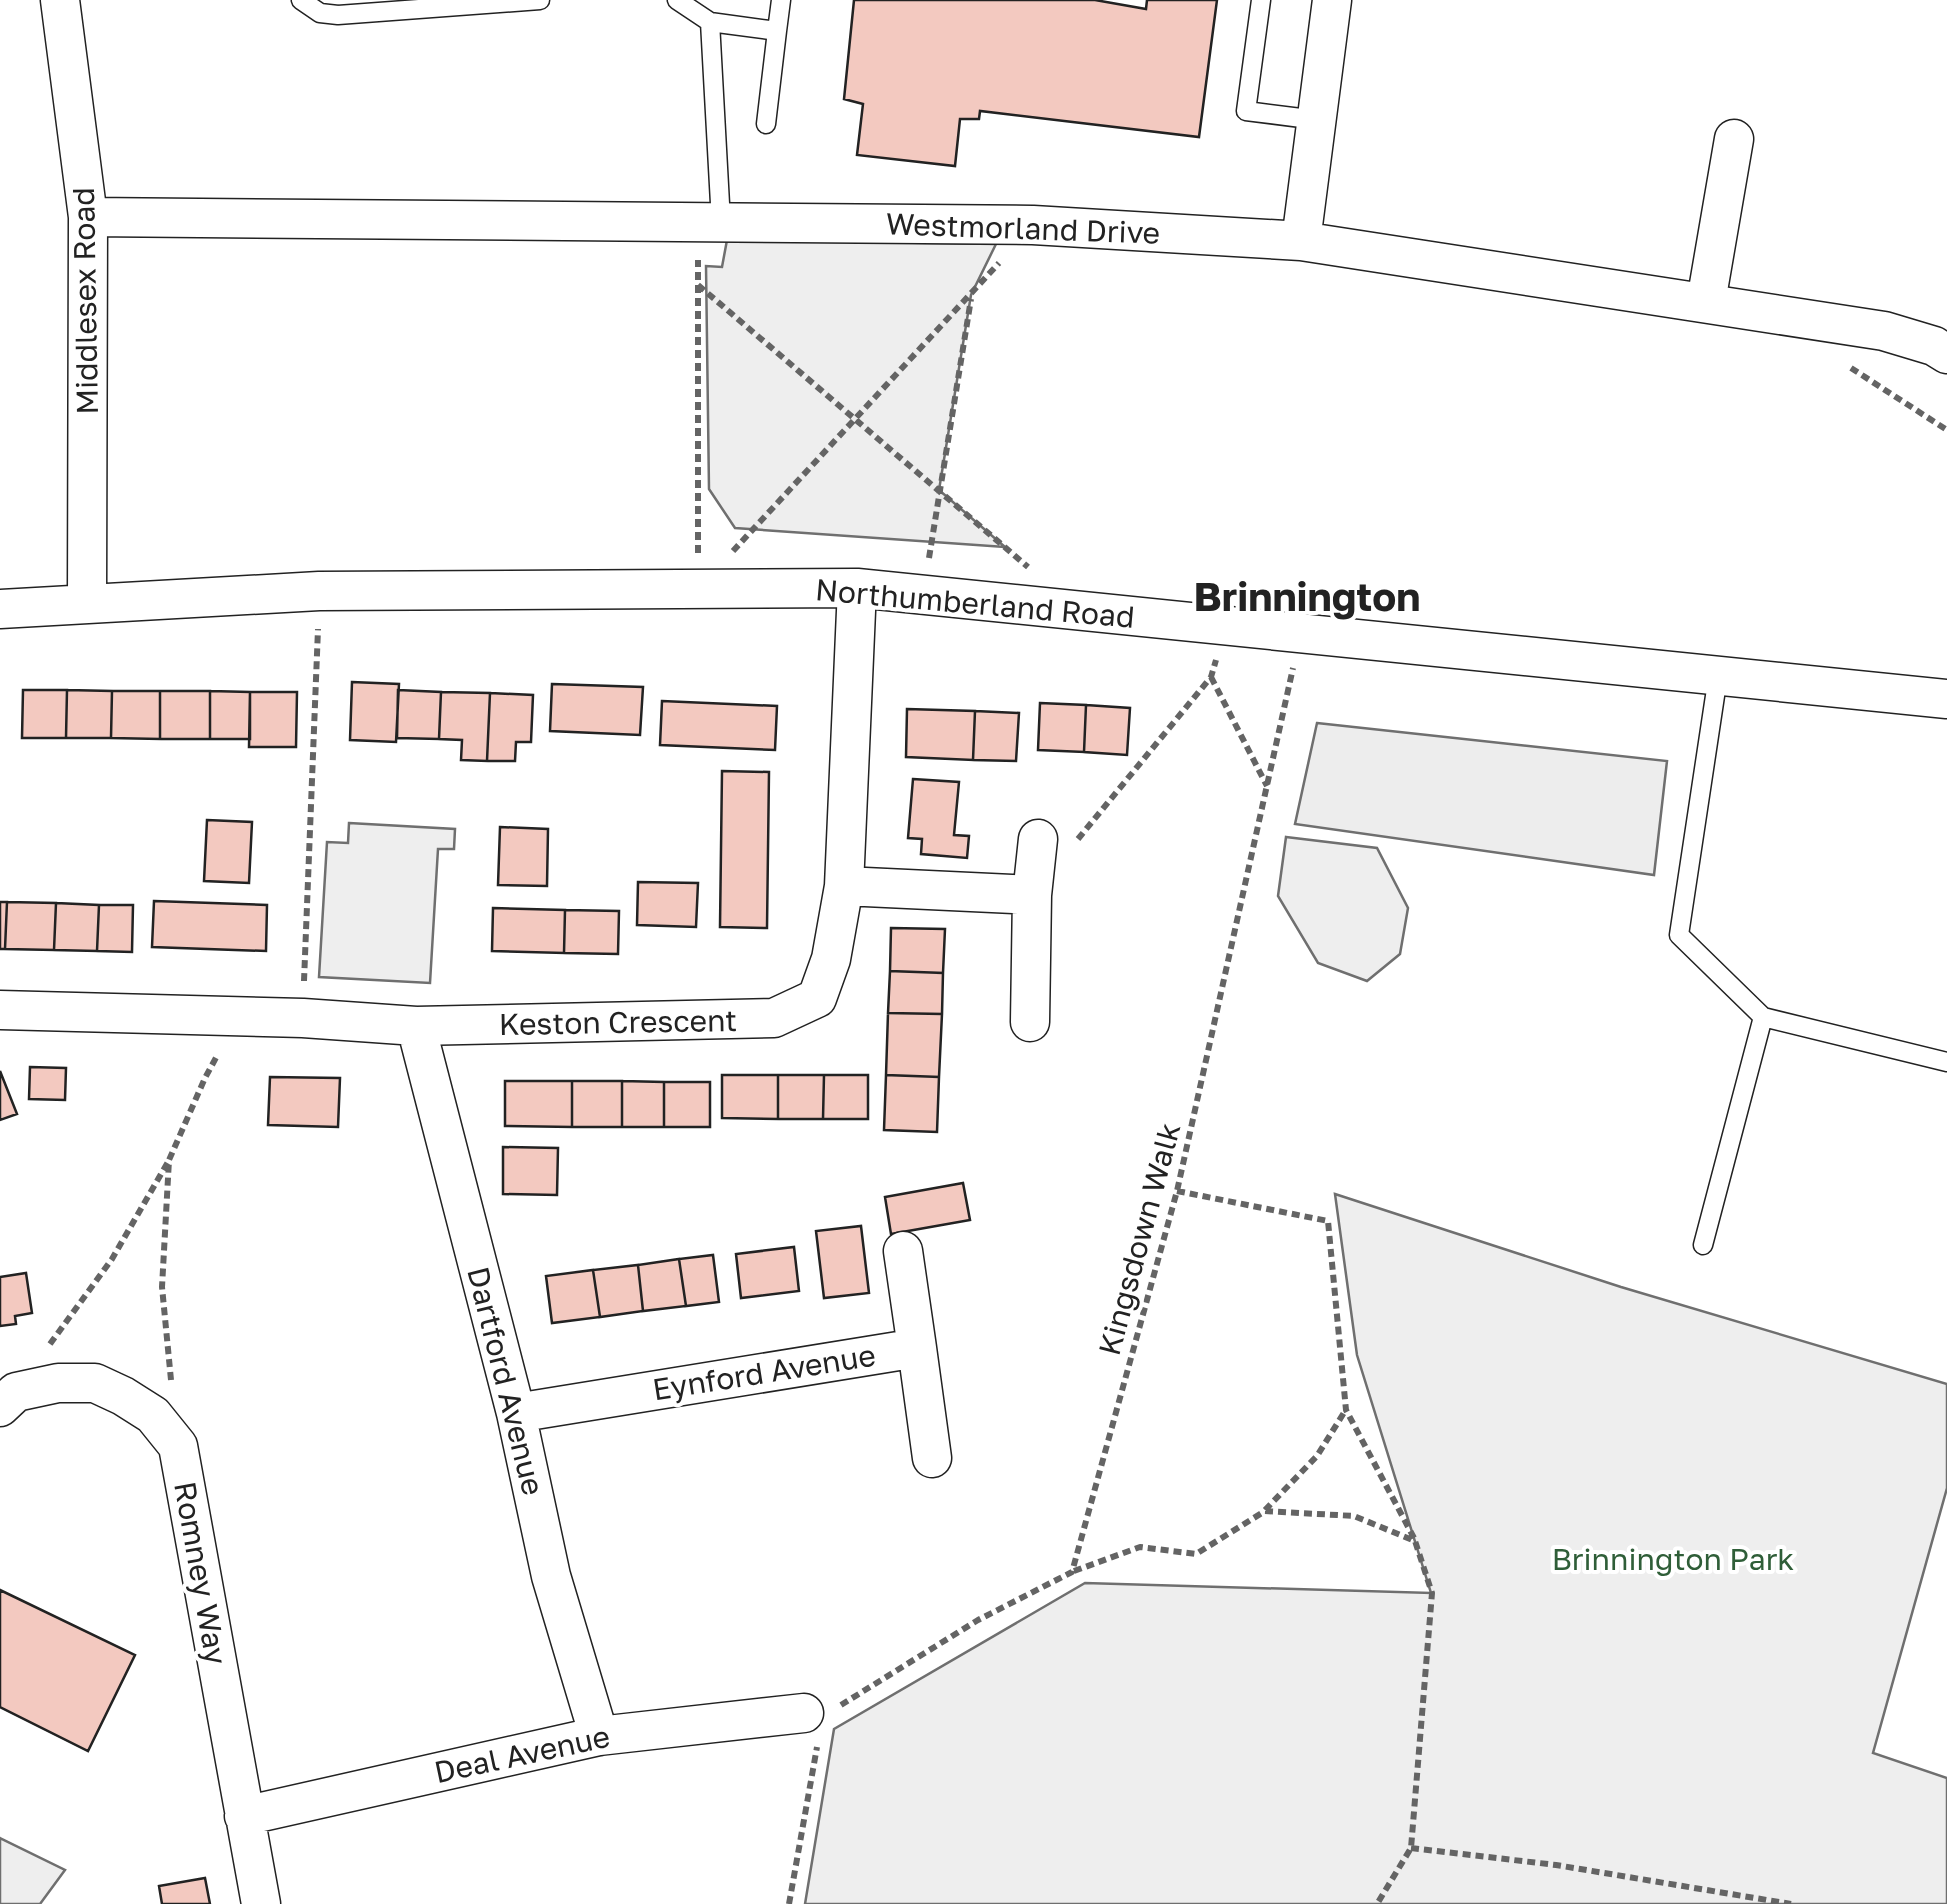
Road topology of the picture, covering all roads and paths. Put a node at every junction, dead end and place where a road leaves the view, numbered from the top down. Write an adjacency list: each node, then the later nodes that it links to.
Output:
1 (60, 0): 13 (street, Middlesex Road)
2 (302, 0): 3 (lane)
3 (540, 0)
4 (676, 0): 8 (lane)
5 (782, 0): 9 (lane)
6 (1261, 0): 10 (lane)
7 (1332, 0): 10 (street)
8 (710, 22): 9 (lane); 14 (lane)
9 (778, 30): 11 (lane)
10 (1317, 120): 16 (street)
11 (766, 124)
12 (1734, 140): 19 (street)
13 (88, 216): 14 (street, Westmorland Drive); 29 (street, Middlesex Road)
14 (709, 222): 15 (street, Westmorland Drive); 17 (path)
15 (1033, 225): 16 (street, Westmorland Drive); 18 (path)
16 (1301, 241): 19 (street, Westmorland Drive)
17 (698, 285): 22 (path); 26 (path)
18 (971, 295): 22 (path); 24 (path)
19 (1706, 302): 20 (street, Westmorland Drive)
20 (1947, 354)
21 (1847, 365): 23 (path)
22 (855, 419): 24 (path); 26 (path)
23 (1947, 430)
24 (939, 490): 28 (path); 31 (path)
25 (857, 588): 26 (street, Northumberland Road); 28 (street, Northumberland Road); 39 (street, Keston Crescent)
26 (698, 589): 27 (street, Northumberland Road)
27 (319, 591): 29 (street, Northumberland Road); 44 (path)
28 (923, 594): 31 (street, Northumberland Road)
29 (88, 603): 30 (street, Northumberland Road)
30 (0, 609)
31 (1079, 610): 32 (street, Northumberland Road)
32 (1226, 625): 33 (street, Northumberland Road); 35 (path)
33 (1301, 633): 34 (street, Northumberland Road); 37 (path, Kingsdown Walk)
34 (1718, 676): 36 (street, Northumberland Road); 43 (lane)
35 (1211, 677): 37 (path); 40 (path)
36 (1947, 699)
37 (1267, 786): 49 (path, Kingsdown Walk)
38 (1038, 839): 40 (street)
39 (844, 886): 40 (street); 46 (street, Keston Crescent)
40 (1032, 895): 45 (street)
41 (0, 1010): 42 (street, Keston Crescent)
42 (239, 1016): 44 (street, Keston Crescent); 48 (path)
43 (1763, 1017): 47 (lane); 50 (lane)
44 (303, 1018): 46 (street, Keston Crescent)
45 (1030, 1022)
46 (416, 1026): 55 (street, Dartford Avenue)
47 (1947, 1062)
48 (169, 1160): 53 (path); 56 (path)
49 (1177, 1191): 54 (path); 60 (path, Kingsdown Walk)
50 (1703, 1245)
51 (904, 1252): 52 (street, Eynford Avenue)
52 (916, 1348): 55 (street, Eynford Avenue); 57 (street)
53 (8, 1399): 56 (street, Romney Way)
54 (1346, 1410): 58 (path); 59 (path)
55 (516, 1413): 62 (street, Dartford Avenue)
56 (178, 1446): 63 (street, Romney Way)
57 (932, 1458)
58 (1264, 1510): 59 (path); 60 (path)
59 (1416, 1541): 64 (path)
60 (1072, 1572): 61 (path)
61 (820, 1718): 62 (street, Deal Avenue); 66 (path)
62 (599, 1736): 63 (street, Deal Avenue)
63 (244, 1816): 65 (street, Romney Way)
64 (1411, 1848): 67 (path); 68 (path)
65 (261, 1904)
66 (789, 1904)
67 (1377, 1904)
68 (1791, 1904)

